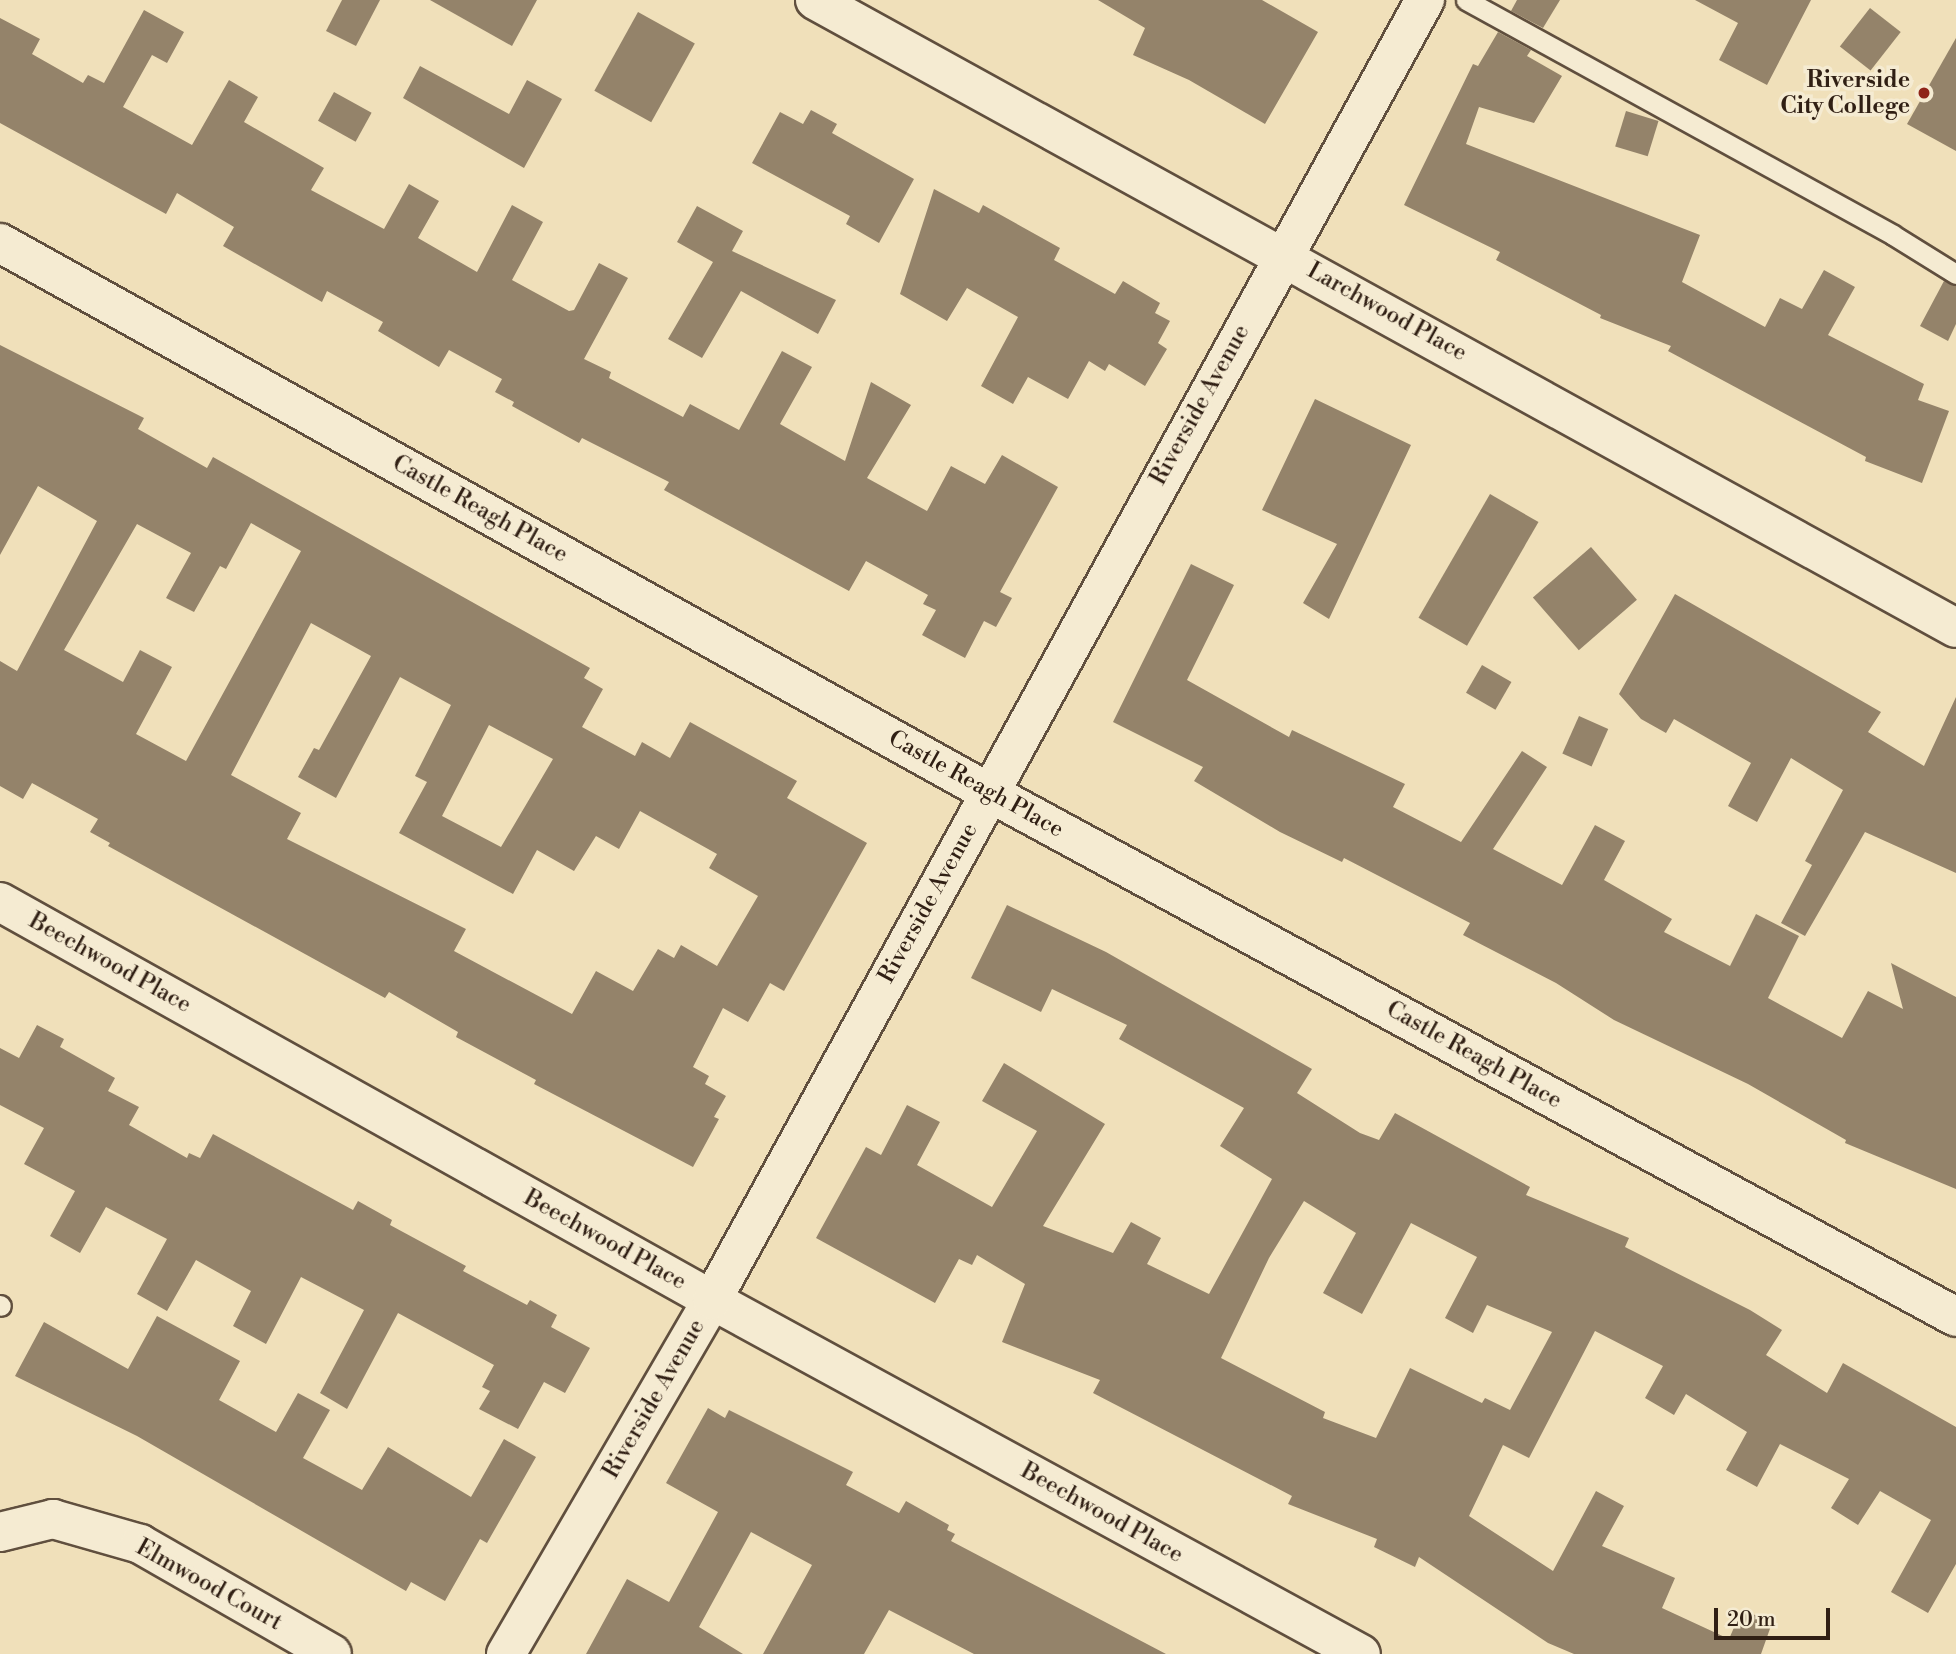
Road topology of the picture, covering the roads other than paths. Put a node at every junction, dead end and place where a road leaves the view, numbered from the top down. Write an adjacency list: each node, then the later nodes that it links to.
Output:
1 (815, 0): 5 (street, Larchwood Place)
2 (1424, 0): 5 (street, Riverside Avenue)
3 (1466, 0): 6 (lane)
4 (0, 243): 8 (street, Castle Reagh Place)
5 (1283, 255): 7 (street, Larchwood Place); 8 (street, Riverside Avenue)
6 (1956, 275)
7 (1956, 628)
8 (988, 792): 10 (street, Riverside Avenue); 11 (street, Castle Reagh Place)
9 (0, 902): 10 (street, Beechwood Place)
10 (712, 1300): 14 (street, Riverside Avenue); 15 (street, Beechwood Place)
11 (1956, 1317)
12 (0, 1532): 13 (street, Elmwood Court)
13 (332, 1654)
14 (506, 1654)
15 (1361, 1654)

